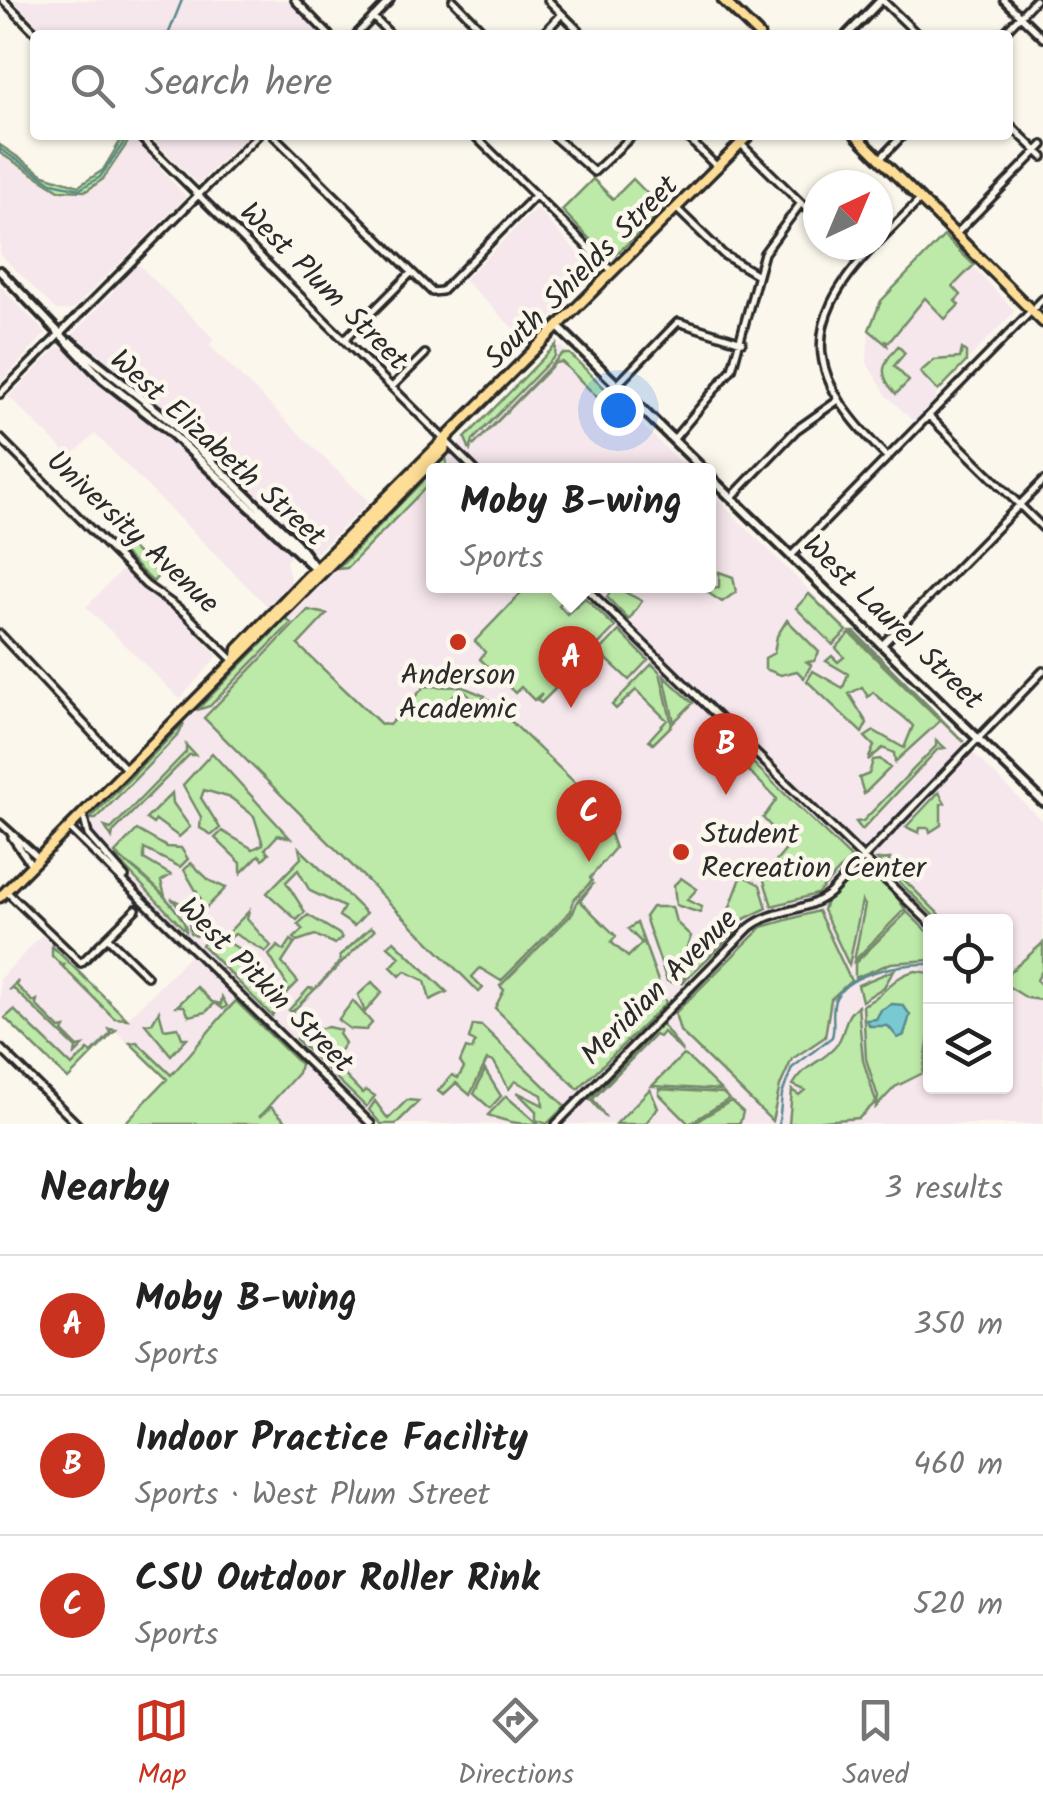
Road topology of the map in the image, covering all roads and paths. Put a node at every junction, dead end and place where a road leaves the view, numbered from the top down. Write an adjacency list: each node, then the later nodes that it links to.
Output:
1 (3, 0): 13 (street)
2 (295, 0): 14 (street)
3 (390, 0): 12 (street)
4 (453, 0): 17 (street)
5 (548, 0): 10 (street)
6 (724, 0): 20 (main road)
7 (882, 0): 21 (main road); 22 (street)
8 (1004, 0): 11 (street)
9 (1035, 0): 11 (street)
10 (562, 14): 18 (street); 19 (street)
11 (1020, 15): 23 (street); 24 (street)
12 (373, 17): 15 (street); 16 (street)
13 (33, 30)
14 (324, 30)
15 (361, 30)
16 (386, 30)
17 (482, 30)
18 (547, 30)
19 (578, 30)
20 (753, 30)
21 (852, 30)
22 (913, 30)
23 (1006, 30)
24 (1043, 38)
25 (1013, 128): 38 (street)
26 (143, 140): 42 (street, West Plum Street)
27 (253, 140): 42 (street)
28 (278, 140): 52 (street)
29 (479, 140): 43 (street)
30 (557, 140): 31 (street)
31 (628, 140)
32 (690, 140): 41 (street)
33 (745, 140): 36 (main road, South Shields Street)
34 (861, 140): 39 (main road)
35 (899, 140): 39 (street)
36 (741, 144): 41 (main road, South Shields Street); 45 (street)
37 (1043, 145): 38 (street)
38 (1037, 152): 40 (street); 49 (street)
39 (880, 158): 44 (main road)
40 (1043, 158)
41 (718, 168): 47 (main road, South Shields Street)
42 (199, 195): 59 (street); 60 (street, West Plum Street)
43 (536, 195): 52 (street); 53 (street)
44 (921, 199): 48 (street); 49 (main road)
45 (800, 203): 46 (street); 54 (street)
46 (803, 206)
47 (678, 209): 53 (main road, South Shields Street); 54 (street)
48 (893, 228)
49 (956, 234): 56 (main road)
50 (860, 261): 66 (street)
51 (0, 271): 59 (main road, West Elizabeth Street)
52 (411, 273): 60 (street)
53 (614, 273): 58 (main road, South Shields Street)
54 (756, 274): 61 (street)
55 (1043, 299): 56 (street)
56 (1032, 310): 57 (main road); 67 (street)
57 (1043, 322)
58 (559, 328): 63 (main road, West Laurel Street); 70 (main road, South Shields Street)
59 (61, 332): 65 (street); 80 (main road, West Elizabeth Street)
60 (344, 340): 64 (street, West Plum Street)
61 (742, 342): 63 (street); 69 (street)
62 (425, 354): 64 (street)
63 (618, 385): 69 (main road, West Laurel Street)
64 (391, 388): 70 (street, West Plum Street)
65 (0, 394)
66 (837, 401): 71 (street); 76 (street)
67 (928, 416): 71 (street); 77 (street)
68 (0, 438): 84 (street, University Avenue)
69 (673, 440): 73 (main road, West Laurel Street)
70 (446, 442): 72 (street, West Plum Street); 80 (main road, South Shields Street)
71 (888, 458): 79 (street)
72 (468, 463)
73 (696, 463)
74 (1043, 481): 77 (street)
75 (716, 483): 76 (main road, West Laurel Street)
76 (731, 498): 79 (main road, West Laurel Street)
77 (1019, 505): 78 (street); 83 (street)
78 (1043, 528)
79 (792, 556): 83 (main road, West Laurel Street)
80 (319, 572): 84 (main road, South Shields Street)
81 (591, 593): 94 (street)
82 (0, 634): 87 (street)
83 (882, 645): 86 (main road, West Laurel Street)
84 (235, 658): 87 (main road, South Shields Street)
85 (1043, 672): 86 (street, Meridian Avenue)
86 (979, 740): 88 (main road, West Laurel Street); 94 (street, Meridian Avenue)
87 (126, 770): 89 (main road, South Shields Street)
88 (1043, 802)
89 (83, 814): 91 (main road, South Shields Street); 96 (street, West Pitkin Street)
90 (0, 824): 92 (street)
91 (69, 828): 93 (main road, South Shields Street); 96 (street, West Pitkin Street)
92 (11, 834): 93 (street); 95 (street)
93 (39, 858): 95 (main road, South Shields Street)
94 (864, 859): 99 (street); 105 (street, Meridian Avenue)
95 (31, 866): 97 (main road, South Shields Street)
96 (127, 880): 104 (street, West Pitkin Street)
97 (3, 894): 100 (street)
98 (136, 909): 100 (street)
99 (923, 917)
100 (108, 938): 101 (street)
101 (147, 976)
102 (0, 1048): 103 (street)
103 (77, 1124)
104 (372, 1124)
105 (556, 1124)

